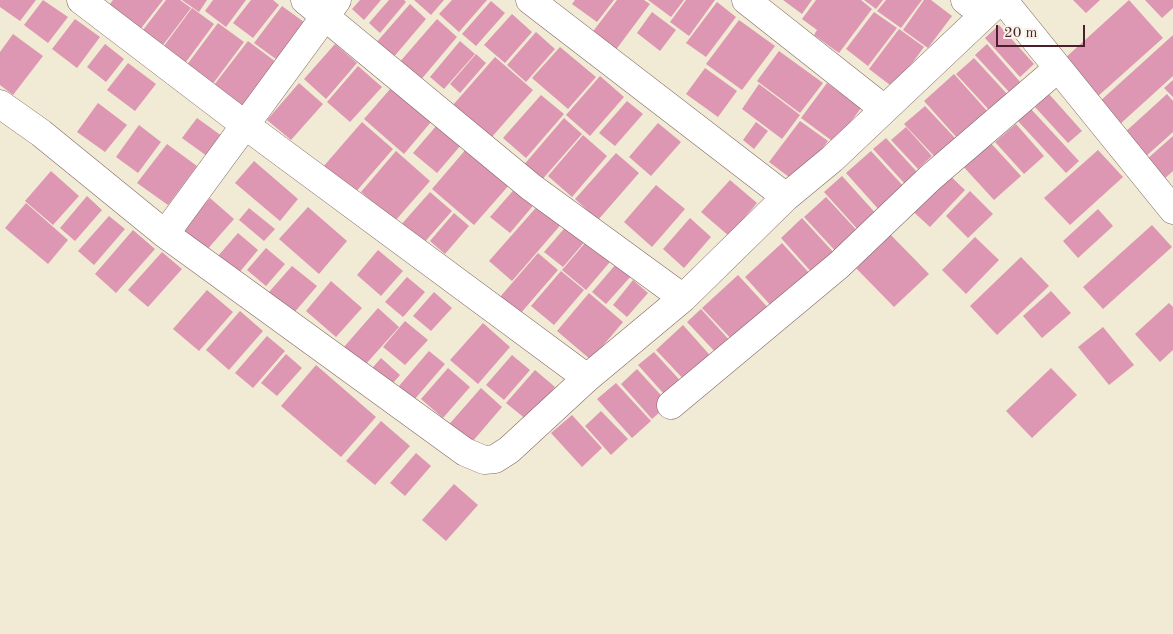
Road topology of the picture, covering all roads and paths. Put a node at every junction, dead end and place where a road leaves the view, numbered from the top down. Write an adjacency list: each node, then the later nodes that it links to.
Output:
1 (81, 0): 9 (street)
2 (530, 0): 10 (street)
3 (746, 0): 8 (street)
4 (988, 4): 6 (street); 8 (street)
5 (322, 5): 9 (street); 13 (street)
6 (1057, 68): 11 (street); 15 (street)
7 (0, 104): 12 (street)
8 (884, 109): 10 (street)
9 (245, 125): 12 (street); 14 (street)
10 (786, 197): 13 (street)
11 (1173, 210)
12 (165, 234): 14 (street)
13 (683, 298): 14 (street)
14 (587, 378)
15 (671, 405)

